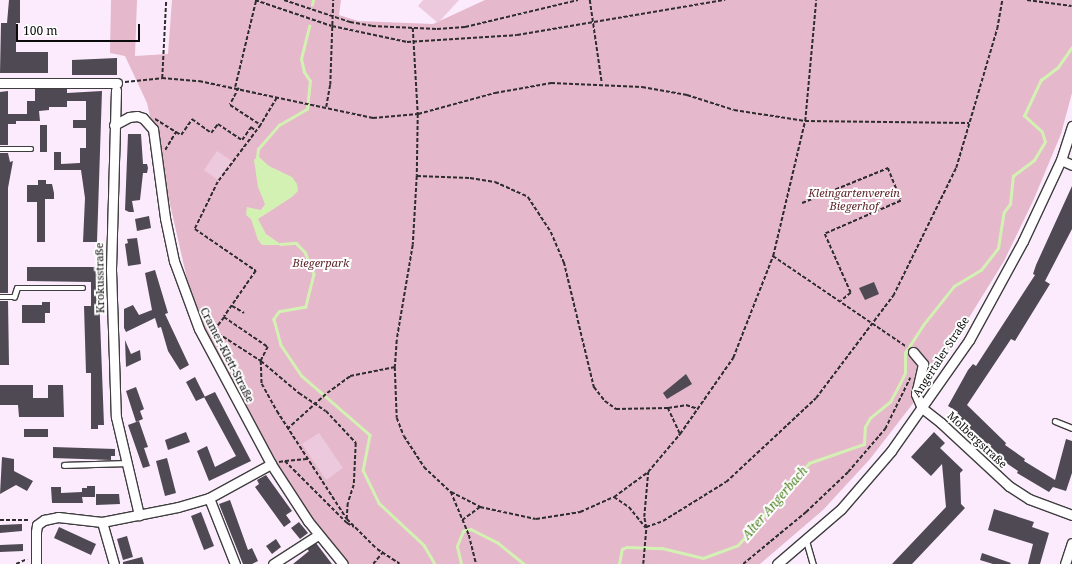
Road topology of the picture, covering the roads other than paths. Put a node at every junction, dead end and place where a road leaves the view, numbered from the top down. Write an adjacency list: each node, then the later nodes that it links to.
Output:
1 (0, 83): 2 (street, Krokusstraße)
2 (114, 126): 14 (street, Cramer-Klett-Straße); 15 (street, Krokusstraße)
3 (1072, 126): 6 (street, Angertaler Straße)
4 (0, 149): 5 (lane)
5 (31, 149)
6 (1061, 160): 7 (street); 11 (street, Angertaler Straße)
7 (1072, 165)
8 (83, 288): 9 (lane)
9 (0, 297)
10 (913, 352): 11 (street)
11 (922, 408): 19 (street, Molbergstraße); 22 (street, Angertaler Straße)
12 (1055, 421): 13 (lane)
13 (1072, 428)
14 (273, 463): 17 (street); 21 (street, Cramer-Klett-Straße)
15 (126, 464): 16 (lane); 18 (street, Krokusstraße)
16 (64, 465)
17 (209, 498): 18 (street); 26 (street)
18 (139, 515): 20 (street)
19 (1072, 515)
20 (102, 522): 24 (street); 25 (street)
21 (318, 535): 27 (street); 28 (street, Cramer-Klett-Straße)
22 (806, 539): 29 (street, Angertaler Straße); 30 (lane)
23 (1072, 543): 31 (street)
24 (36, 560)
25 (114, 564)
26 (235, 564)
27 (273, 564)
28 (343, 564)
29 (777, 564)
30 (813, 564)
31 (1065, 564)

